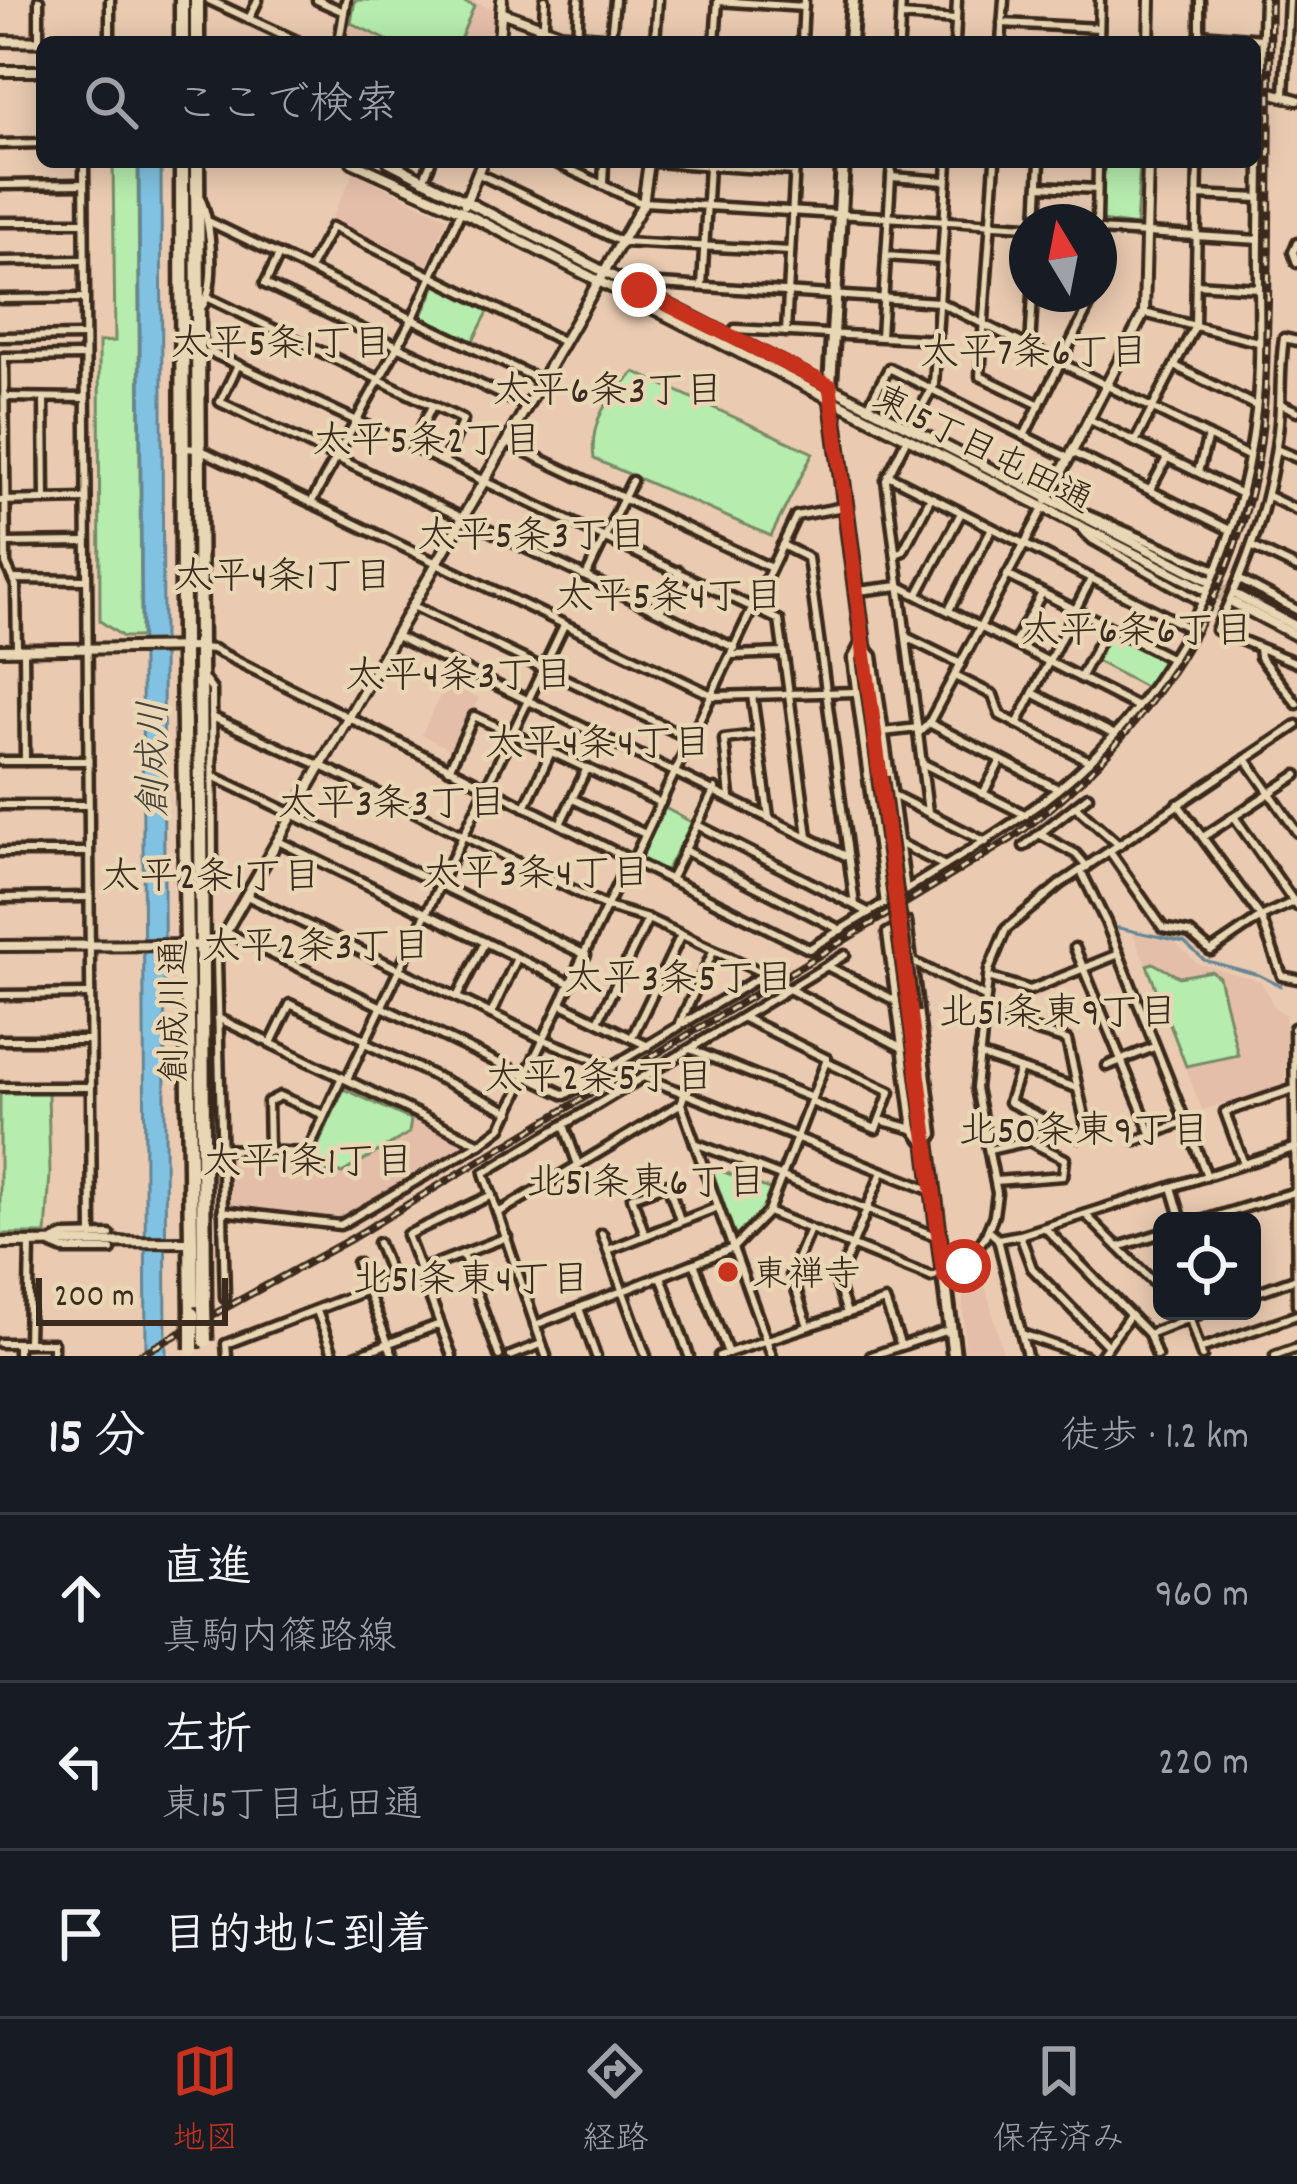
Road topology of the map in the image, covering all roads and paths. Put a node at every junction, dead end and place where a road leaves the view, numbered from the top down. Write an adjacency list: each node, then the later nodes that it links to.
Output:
1 (39, 0): 34 (street)
2 (110, 0): 35 (street)
3 (182, 0): 36 (highway)
4 (196, 0): 37 (highway)
5 (209, 0): 28 (street)
6 (258, 0): 28 (street)
7 (317, 0): 25 (street)
8 (346, 0): 25 (street)
9 (502, 0): 26 (street)
10 (545, 0): 32 (street)
11 (580, 0): 43 (street)
12 (615, 0): 44 (street)
13 (658, 0): 45 (street)
14 (718, 0): 24 (street); 46 (street)
15 (853, 0): 48 (main road)
16 (902, 0): 27 (street)
17 (957, 0): 29 (street)
18 (1004, 0): 31 (street)
19 (1100, 0): 33 (street)
20 (1150, 0): 53 (street)
21 (1200, 0): 54 (street)
22 (1264, 0): 55 (street)
23 (1288, 0): 30 (street)
24 (804, 4): 47 (street)
25 (344, 12): 39 (street)
26 (501, 12): 32 (street); 40 (street)
27 (901, 16): 29 (street); 49 (street)
28 (249, 19): 38 (street)
29 (956, 20): 50 (street)
30 (1293, 21): 58 (street)
31 (1002, 23): 33 (street); 51 (street)
32 (544, 27): 41 (street); 42 (street)
33 (1099, 28): 52 (street)
34 (39, 36)
35 (110, 36)
36 (182, 36)
37 (197, 36)
38 (278, 36)
39 (340, 36)
40 (499, 36)
41 (543, 36)
42 (569, 36)
43 (577, 36)
44 (611, 36)
45 (654, 36)
46 (715, 36)
47 (802, 36)
48 (850, 36)
49 (899, 36)
50 (955, 36)
51 (1001, 36)
52 (1099, 36)
53 (1149, 36)
54 (1200, 36)
55 (1263, 39): 60 (street)
56 (0, 41): 57 (street)
57 (36, 41)
58 (1287, 47): 59 (street); 64 (street)
59 (1297, 52)
60 (1261, 59)
61 (0, 71): 62 (street)
62 (36, 71)
63 (1261, 89): 64 (street)
64 (1284, 95): 65 (street)
65 (1297, 100)
66 (36, 143): 67 (street)
67 (0, 144)
68 (84, 168): 93 (street)
69 (182, 168): 163 (highway, 創成川通)
70 (197, 168): 98 (highway, 創成川通)
71 (367, 168): 104 (street, 東15丁目屯田通)
72 (399, 168): 92 (street, 東15丁目屯田通)
73 (428, 168): 92 (street)
74 (480, 168): 89 (street)
75 (573, 168): 95 (street)
76 (604, 168): 95 (street)
77 (650, 168): 101 (street)
78 (709, 168): 105 (street)
79 (795, 168): 106 (street)
80 (843, 168): 107 (main road)
81 (892, 168): 90 (street)
82 (947, 168): 91 (street)
83 (995, 168): 113 (street)
84 (1040, 168): 96 (street)
85 (1097, 168): 97 (street)
86 (1148, 168): 116 (street)
87 (1198, 168): 99 (street)
88 (1258, 168): 100 (street)
89 (478, 173): 104 (street); 119 (street)
90 (891, 177): 91 (street); 108 (street)
91 (946, 181): 109 (street)
92 (422, 182): 104 (street, 東15丁目屯田通)
93 (84, 184): 94 (street); 110 (street)
94 (0, 185)
95 (603, 185): 101 (street)
96 (1039, 185): 97 (street); 102 (street)
97 (1097, 189): 103 (street)
98 (197, 191): 111 (street); 143 (highway, 創成川通)
99 (1197, 195): 100 (street); 117 (street)
100 (1259, 198): 118 (street)
101 (644, 203): 105 (street); 119 (street)
102 (1038, 204)
103 (1097, 204)
104 (464, 206): 130 (street); 131 (street, 東15丁目屯田通)
105 (706, 206): 106 (street); 121 (street)
106 (793, 211): 107 (street); 122 (street)
107 (840, 214): 108 (street); 137 (main road)
108 (888, 217): 109 (street); 124 (street)
109 (944, 220): 113 (street); 126 (street)
110 (84, 222): 112 (street); 125 (street)
111 (209, 222): 123 (street); 139 (street)
112 (0, 223)
113 (991, 224): 114 (street); 148 (street)
114 (1009, 225)
115 (1117, 229): 116 (street)
116 (1147, 233): 117 (street); 146 (street)
117 (1196, 237): 118 (street); 132 (street)
118 (1259, 240): 134 (street)
119 (622, 242): 121 (street); 131 (street)
120 (1297, 244): 128 (street)
121 (704, 245): 122 (street); 133 (street)
122 (790, 251): 136 (street)
123 (279, 255): 129 (street); 160 (street)
124 (886, 256): 126 (street); 140 (street)
125 (84, 260): 127 (street); 138 (street)
126 (941, 260): 142 (street)
127 (0, 261)
128 (1297, 263)
129 (309, 269): 130 (street); 147 (street)
130 (431, 276): 147 (street); 158 (street)
131 (601, 278): 135 (street, 東15丁目屯田通); 158 (street); 173 (street, 東15丁目屯田通)
132 (1196, 284): 134 (street); 149 (street)
133 (702, 286): 135 (street); 136 (street)
134 (1259, 288): 159 (street)
135 (639, 290): 155 (street, 東15丁目屯田通)
136 (788, 291): 137 (street); 150 (street)
137 (835, 294): 140 (street); 151 (main road)
138 (85, 298): 141 (street); 152 (street)
139 (209, 298): 143 (street); 169 (street)
140 (884, 298): 142 (street); 154 (street)
141 (0, 299)
142 (939, 302): 148 (street); 156 (street)
143 (198, 312): 162 (highway, 創成川通)
144 (1032, 312): 161 (street)
145 (1086, 312): 166 (street)
146 (1144, 313): 149 (street); 171 (street)
147 (413, 318): 160 (street); 170 (street)
148 (984, 324): 161 (street); 179 (street)
149 (1195, 326): 159 (street); 168 (street)
150 (785, 332): 151 (street); 155 (street)
151 (832, 334): 154 (street); 173 (main road)
152 (85, 336): 153 (street); 164 (street)
153 (0, 337)
154 (881, 337): 156 (street)
155 (730, 338): 173 (street, 東15丁目屯田通)
156 (937, 340): 172 (street)
157 (1297, 341): 177 (street)
158 (565, 342): 170 (street)
159 (1258, 342): 180 (street)
160 (397, 346): 169 (street); 181 (street)
161 (1030, 347): 166 (street)
162 (198, 353): 163 (street); 167 (street); 194 (highway, 創成川通)
163 (183, 354): 193 (highway, 創成川通)
164 (85, 356): 165 (street); 176 (street)
165 (2, 357): 174 (street)
166 (1062, 363): 171 (street); 179 (street)
167 (238, 365): 186 (street); 198 (street)
168 (1174, 365): 180 (street); 183 (street)
169 (377, 379): 178 (street); 186 (street)
170 (542, 382): 181 (street)
171 (1106, 386): 183 (street); 185 (street)
172 (932, 389): 182 (street); 187 (street); 188 (street)
173 (830, 392): 182 (street, 東15丁目屯田通); 187 (street, 東15丁目屯田通); 216 (main road)
174 (4, 398): 175 (street); 213 (street)
175 (44, 398): 176 (street); 211 (street)
176 (85, 398): 212 (street)
177 (1281, 404): 184 (street); 195 (street)
178 (432, 405): 192 (street); 201 (street)
179 (1040, 405): 188 (street)
180 (1256, 406): 197 (street)
181 (527, 407): 191 (street)
182 (868, 407): 187 (street, 東15丁目屯田通)
183 (1152, 408): 189 (street); 190 (street)
184 (1297, 411)
185 (1088, 419): 190 (street); 196 (street)
186 (357, 420): 192 (street); 198 (street)
187 (909, 433): 203 (street); 215 (street, 東15丁目屯田通)
188 (1024, 436): 196 (street)
189 (1208, 436): 197 (street); 202 (street)
190 (1135, 442): 199 (street)
191 (507, 443): 204 (street); 210 (street)
192 (413, 446): 201 (street)
193 (183, 448): 194 (street); 266 (highway, 創成川通)
194 (199, 449): 214 (street); 263 (highway, 創成川通)
195 (1276, 449): 200 (street); 208 (street)
196 (1070, 455): 206 (street); 215 (street)
197 (1250, 457): 207 (street)
198 (338, 458): 214 (street); 220 (street)
199 (1167, 458): 202 (street); 206 (street)
200 (1297, 458)
201 (444, 461): 204 (street)
202 (1198, 472): 207 (street)
203 (888, 475): 209 (street); 230 (street)
204 (486, 480): 220 (street); 224 (street)
205 (632, 481): 210 (street)
206 (1150, 490): 223 (street)
207 (1243, 494): 223 (street)
208 (1268, 496): 217 (street); 229 (street)
209 (931, 497): 219 (street); 230 (street)
210 (624, 499): 224 (street); 232 (street)
211 (45, 500): 212 (street); 213 (street)
212 (86, 500): 225 (street)
213 (3, 501): 226 (street)
214 (310, 503): 231 (street)
215 (1046, 503): 218 (street, 東15丁目屯田通); 221 (street, 東15丁目屯田通); 227 (street)
216 (842, 507): 228 (street); 243 (main road)
217 (1297, 509)
218 (1073, 511): 221 (street, 東15丁目屯田通); 234 (street)
219 (962, 512): 222 (street); 245 (street)
220 (464, 518): 231 (street); 237 (street)
221 (1074, 523): 246 (street)
222 (992, 528): 227 (street); 251 (street)
223 (1232, 530): 234 (street)
224 (605, 536): 235 (street); 237 (street)
225 (86, 542): 226 (street); 240 (street)
226 (6, 543): 239 (street)
227 (1024, 544): 236 (street); 238 (street)
228 (782, 545): 232 (street); 280 (street)
229 (1252, 547): 233 (street); 241 (street)
230 (895, 555): 242 (street)
231 (437, 564): 247 (street); 253 (street)
232 (771, 568): 248 (street)
233 (1297, 568)
234 (1216, 570): 246 (street)
235 (679, 571): 248 (street); 252 (street)
236 (1007, 575): 244 (street); 255 (street)
237 (586, 576): 252 (street)
238 (1091, 578): 249 (street); 257 (street)
239 (13, 579): 240 (street); 268 (street)
240 (86, 580): 265 (street)
241 (1240, 580): 250 (street); 264 (street)
242 (899, 586): 243 (street); 245 (street); 260 (street)
243 (855, 592): 261 (main road)
244 (1042, 593): 249 (street); 262 (street)
245 (917, 595): 251 (street)
246 (1202, 602): 257 (street)
247 (413, 606): 258 (street); 275 (street)
248 (753, 607): 269 (street); 270 (street)
249 (1075, 610): 254 (street); 272 (street)
250 (1297, 610)
251 (949, 611): 255 (street)
252 (661, 612): 269 (street)
253 (564, 625): 275 (street); 284 (street)
254 (1108, 626): 271 (street); 278 (street)
255 (980, 627): 262 (street); 274 (street)
256 (1297, 627): 259 (street)
257 (1189, 628): 271 (street)
258 (396, 636): 285 (street); 289 (street)
259 (1297, 636)
260 (906, 637): 274 (street); 293 (street)
261 (861, 642): 279 (street); 294 (street); 444 (main road, bridge)
262 (1014, 644): 272 (street)
263 (199, 647): 266 (street); 276 (highway, 創成川通); 289 (street)
264 (1258, 648): 273 (street); 286 (street)
265 (88, 649): 266 (street); 268 (street); 304 (street)
266 (176, 649): 374 (highway, 創成川通)
267 (0, 650): 268 (street)
268 (20, 650): 303 (street)
269 (733, 651): 270 (street); 284 (street)
270 (783, 653): 282 (street)
271 (1172, 659): 287 (street)
272 (1049, 662): 278 (street); 281 (street)
273 (1297, 663)
274 (961, 664): 277 (street)
275 (544, 668): 285 (street); 298 (street)
276 (199, 670): 288 (street); 357 (highway, 創成川通)
277 (955, 676): 290 (street); 291 (street)
278 (1080, 678): 287 (street)
279 (855, 692): 280 (street); 362 (street)
280 (826, 693): 282 (street); 350 (street)
281 (1033, 693): 291 (street); 297 (street)
282 (788, 694): 283 (street); 338 (street)
283 (752, 695): 284 (street); 296 (street)
284 (714, 696): 298 (street)
285 (529, 700): 295 (street); 310 (street)
286 (1297, 704)
287 (1138, 707): 297 (street)
288 (212, 717): 307 (street); 312 (street)
289 (348, 718): 307 (street); 309 (street)
290 (929, 723): 293 (street); 301 (street)
291 (1017, 724): 305 (street)
292 (1297, 725): 300 (street)
293 (918, 731): 294 (street); 306 (street)
294 (883, 732): 318 (street)
295 (513, 734): 299 (street); 309 (street); 313 (street)
296 (758, 735): 320 (street); 331 (street)
297 (1115, 735): 305 (street)
298 (693, 740): 310 (street)
299 (551, 752): 308 (street); 327 (street)
300 (1246, 759): 317 (street); 323 (street)
301 (1001, 760): 315 (street); 316 (street)
302 (0, 761): 303 (street)
303 (25, 761): 304 (street)
304 (87, 761): 324 (street)
305 (1090, 761): 315 (street)
306 (922, 763): 316 (street); 328 (street)
307 (321, 766): 329 (street); 339 (street)
308 (587, 768): 321 (street); 322 (street)
309 (448, 769): 313 (street)
310 (678, 771): 314 (street); 322 (street)
311 (1297, 775): 317 (street)
312 (213, 776): 329 (street); 357 (street)
313 (488, 788): 327 (street); 339 (street)
314 (715, 789): 320 (street); 334 (street)
315 (1058, 789): 330 (street)
316 (982, 794): 330 (street)
317 (1270, 794): 332 (street); 335 (street)
318 (893, 795): 328 (street); 343 (street)
319 (1088, 796): 326 (street)
320 (730, 797): 331 (street)
321 (573, 799): 333 (street); 336 (street)
322 (661, 803): 336 (street)
323 (1178, 804): 340 (street); 345 (street)
324 (88, 805): 325 (street); 349 (street)
325 (0, 806)
326 (1075, 806): 337 (street); 345 (street)
327 (525, 808): 333 (street)
328 (928, 812): 342 (street)
329 (293, 815): 341 (street); 355 (street)
330 (1026, 815): 342 (street)
331 (769, 817): 338 (street)
332 (1235, 818): 340 (street); 361 (street)
333 (560, 825): 351 (street)
334 (697, 825): 346 (street); 363 (street)
335 (1297, 832)
336 (645, 835): 351 (street)
337 (1041, 835): 344 (street); 353 (street)
338 (808, 836): 350 (street)
339 (464, 837): 355 (street); 364 (street)
340 (1203, 838): 367 (street)
341 (278, 841): 358 (street); 366 (street)
342 (986, 842): 352 (street)
343 (899, 843): 352 (street); 356 (street)
344 (1024, 845)
345 (1119, 845): 347 (street)
346 (684, 850): 354 (street); 369 (street)
347 (1110, 851): 353 (street); 367 (street)
348 (0, 852): 349 (street)
349 (88, 852): 359 (street)
350 (848, 857): 363 (street)
351 (633, 862): 354 (street); 364 (street)
352 (945, 866): 356 (street)
353 (1084, 868): 379 (street); 389 (street)
354 (670, 880): 369 (street)
355 (441, 885): 366 (street); 380 (street)
356 (906, 890): 362 (street)
357 (201, 896): 374 (highway, 創成川通)
358 (247, 896): 370 (street); 387 (street)
359 (88, 897): 360 (street); 376 (street)
360 (0, 898)
361 (1296, 902): 367 (street)
362 (885, 904): 365 (street)
363 (855, 905): 365 (street)
364 (608, 907): 368 (street); 380 (street)
365 (870, 913): 369 (street)
366 (427, 914): 373 (street); 387 (street)
367 (1261, 917): 390 (street)
368 (648, 919): 371 (street); 404 (street)
369 (841, 930)
370 (226, 932): 372 (street); 399 (street)
371 (681, 935): 378 (street); 407 (street)
372 (217, 940): 374 (street); 403 (street)
373 (484, 942): 382 (street); 396 (street)
374 (194, 945): 376 (street); 483 (highway, 創成川通); 506 (highway, 創成川通)
375 (0, 946): 376 (street)
376 (89, 946): 393 (street)
377 (1076, 948): 386 (street)
378 (714, 950): 388 (street); 405 (street)
379 (1119, 954): 386 (street); 414 (street)
380 (586, 955): 391 (street)
381 (844, 955): 385 (street)
382 (517, 958): 391 (street); 400 (street)
383 (913, 962): 395 (street); 397 (street); 444 (street)
384 (781, 965): 388 (street)
385 (827, 966): 392 (street); 397 (street)
386 (1084, 968): 389 (street); 418 (street)
387 (401, 970): 396 (street); 399 (street)
388 (765, 974): 405 (street)
389 (988, 977): 395 (street)
390 (1297, 980)
391 (572, 984): 398 (street)
392 (787, 988): 402 (street); 415 (street)
393 (90, 994): 394 (street); 409 (street)
394 (0, 995)
395 (986, 997): 401 (street)
396 (457, 998): 400 (street)
397 (896, 1001): 415 (street)
398 (562, 1004): 404 (street); 410 (street)
399 (384, 1007): 411 (street); 423 (street)
400 (491, 1014): 410 (street)
401 (984, 1015): 417 (street); 428 (street)
402 (742, 1017): 416 (street); 419 (street)
403 (218, 1018): 412 (street); 446 (street)
404 (598, 1022): 407 (street)
405 (679, 1026): 413 (street)
406 (1294, 1028): 429 (street)
407 (632, 1037): 413 (street)
408 (0, 1040): 409 (street)
409 (90, 1040): 427 (street)
410 (545, 1040): 421 (street); 423 (street)
411 (365, 1041): 412 (street); 425 (street); 433 (street)
412 (271, 1043): 425 (street)
413 (648, 1046): 421 (street)
414 (1155, 1046): 418 (street); 436 (street)
415 (902, 1048): 438 (street)
416 (690, 1049): 424 (street); 431 (street)
417 (979, 1055): 422 (street); 447 (street)
418 (1122, 1060): 420 (street); 439 (street)
419 (826, 1062): 431 (street); 435 (street)
420 (1107, 1066)
421 (613, 1067): 423 (street)
422 (1020, 1069): 428 (street); 428 (street)
423 (527, 1076): 433 (street)
424 (643, 1076): 430 (street); 437 (street)
425 (345, 1078): 434 (street); 443 (street)
426 (0, 1087): 427 (street)
427 (90, 1087): 475 (street)
428 (1077, 1088)
429 (1294, 1089): 432 (street); 449 (street)
430 (683, 1099): 440 (street); 442 (street); 450 (street)
431 (812, 1100): 435 (street); 440 (street)
432 (1295, 1100): 445 (street)
433 (510, 1112): 443 (street)
434 (324, 1115): 448 (street); 448 (street)
435 (880, 1120): 438 (street)
436 (1186, 1121): 439 (street); 453 (street)
437 (564, 1125): 450 (street); 458 (street)
438 (913, 1129): 444 (street)
439 (1152, 1135): 441 (street)
440 (797, 1138): 451 (street); 452 (street)
441 (1136, 1141)
442 (695, 1143): 452 (street); 459 (street)
443 (480, 1144): 461 (street)
444 (926, 1146): 456 (main road)
445 (1295, 1148): 449 (street); 457 (street)
446 (221, 1149): 448 (street); 461 (street)
447 (989, 1150): 454 (street); 454 (street)
448 (269, 1151)
449 (1244, 1164): 453 (street)
450 (578, 1165): 465 (street)
451 (882, 1172): 456 (street); 460 (street)
452 (782, 1175): 460 (street); 462 (street)
453 (1207, 1176): 455 (street)
454 (995, 1180): 470 (street)
455 (1172, 1187): 463 (street); 466 (street)
456 (932, 1191): 477 (main road)
457 (1295, 1191): 464 (street); 478 (street)
458 (492, 1195): 465 (street); 494 (street)
459 (718, 1207): 467 (street); 487 (street)
460 (867, 1209): 477 (street); 486 (street)
461 (223, 1210): 503 (street)
462 (768, 1212): 469 (street); 487 (street)
463 (1179, 1212)
464 (1229, 1212)
465 (498, 1214): 479 (street)
466 (1086, 1215): 468 (street); 488 (street)
467 (681, 1222): 473 (street); 473 (street)
468 (1045, 1228): 474 (street); 509 (street)
469 (810, 1229): 486 (street); 515 (street)
470 (988, 1230): 480 (street); 496 (street)
471 (602, 1234): 490 (street)
472 (110, 1235): 475 (street)
473 (645, 1235): 490 (street)
474 (1021, 1235): 480 (street); 526 (street)
475 (92, 1236): 482 (street)
476 (1153, 1236): 488 (street)
477 (938, 1237): 496 (main road)
478 (1295, 1237): 498 (street)
479 (507, 1238): 491 (street); 514 (street)
480 (998, 1239): 517 (street)
481 (30, 1243): 482 (street); 485 (street); 522 (street)
482 (47, 1243): 483 (street); 489 (street)
483 (184, 1243): 506 (highway, 創成川通)
484 (378, 1243): 499 (street)
485 (0, 1244)
486 (853, 1246): 496 (street); 508 (street)
487 (733, 1247): 493 (street); 519 (street)
488 (1118, 1247): 497 (street)
489 (110, 1250)
490 (608, 1250): 501 (street)
491 (463, 1254): 494 (street); 539 (street)
492 (357, 1263): 500 (street)
493 (694, 1263): 495 (street); 530 (street)
494 (420, 1270): 499 (street); 513 (street)
495 (661, 1276): 501 (street); 544 (street)
496 (944, 1276): 516 (main road)
497 (1153, 1278)
498 (1295, 1278): 502 (street); 504 (street)
499 (393, 1281): 500 (street)
500 (368, 1290): 507 (street); 523 (street)
501 (622, 1291): 505 (street); 543 (street)
502 (1261, 1291)
503 (224, 1298)
504 (1297, 1305)
505 (579, 1308): 514 (street); 542 (street)
506 (198, 1310): 528 (highway, 創成川通, bridge)
507 (317, 1311): 534 (street); 535 (street)
508 (847, 1314): 515 (street); 525 (street)
509 (1131, 1315): 518 (street); 526 (street)
510 (1297, 1315): 529 (street)
511 (1187, 1320): 518 (street)
512 (1190, 1320): 529 (street)
513 (440, 1324): 523 (street); 538 (street)
514 (536, 1325): 524 (street)
515 (808, 1326): 519 (street)
516 (951, 1329): 525 (street); 547 (main road)
517 (1022, 1334): 548 (street); 549 (street)
518 (1149, 1334): 531 (street)
519 (766, 1340): 530 (street); 545 (street)
520 (0, 1343): 521 (street)
521 (18, 1343): 522 (street); 532 (street)
522 (28, 1343): 533 (street)
523 (388, 1343): 536 (street); 537 (street)
524 (542, 1344): 540 (street); 541 (street)
525 (901, 1346): 546 (street)
526 (1108, 1346): 550 (street)
527 (1297, 1348): 551 (street)
528 (198, 1350)
529 (1201, 1353)
530 (724, 1354)
531 (1155, 1355)
532 (18, 1356)
533 (53, 1356)
534 (227, 1356)
535 (334, 1356)
536 (355, 1356)
537 (393, 1356)
538 (452, 1356)
539 (499, 1356)
540 (511, 1356)
541 (546, 1356)
542 (596, 1356)
543 (646, 1356)
544 (689, 1356)
545 (772, 1356)
546 (871, 1356)
547 (954, 1356)
548 (1027, 1356)
549 (1085, 1356)
550 (1101, 1356)
551 (1275, 1356)

